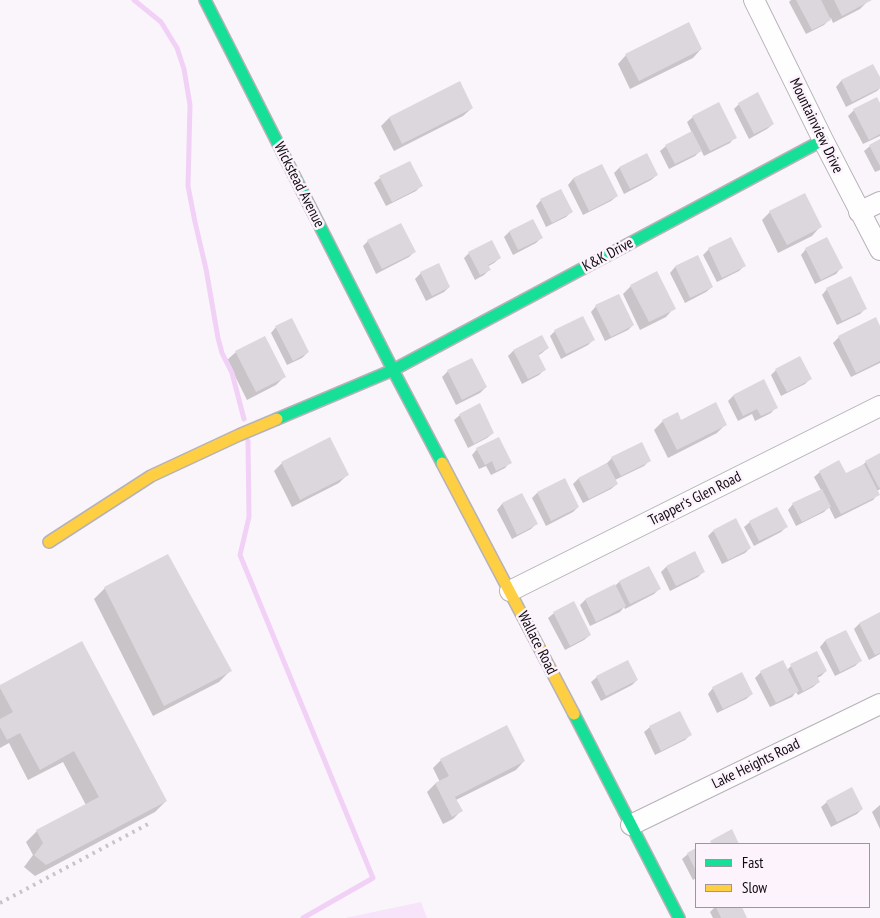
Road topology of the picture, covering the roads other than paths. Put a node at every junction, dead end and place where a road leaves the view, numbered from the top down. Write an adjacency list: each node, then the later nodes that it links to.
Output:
1 (205, 0): 7 (street, Wickstead Avenue)
2 (754, 0): 3 (street, Mountainview Drive)
3 (823, 140): 5 (street, Mountainview Drive); 7 (street, K&K Drive)
4 (880, 202): 5 (street)
5 (859, 212): 6 (street, Mountainview Drive)
6 (880, 250)
7 (393, 370): 9 (street, K&K Drive); 10 (street, Wallace Road)
8 (880, 406): 10 (street, Trapper's Glen Road)
9 (49, 542)
10 (510, 591): 12 (street, Wallace Road)
11 (880, 704): 12 (street, Lake Heights Road)
12 (631, 825): 13 (street, Wallace Road)
13 (679, 918)

